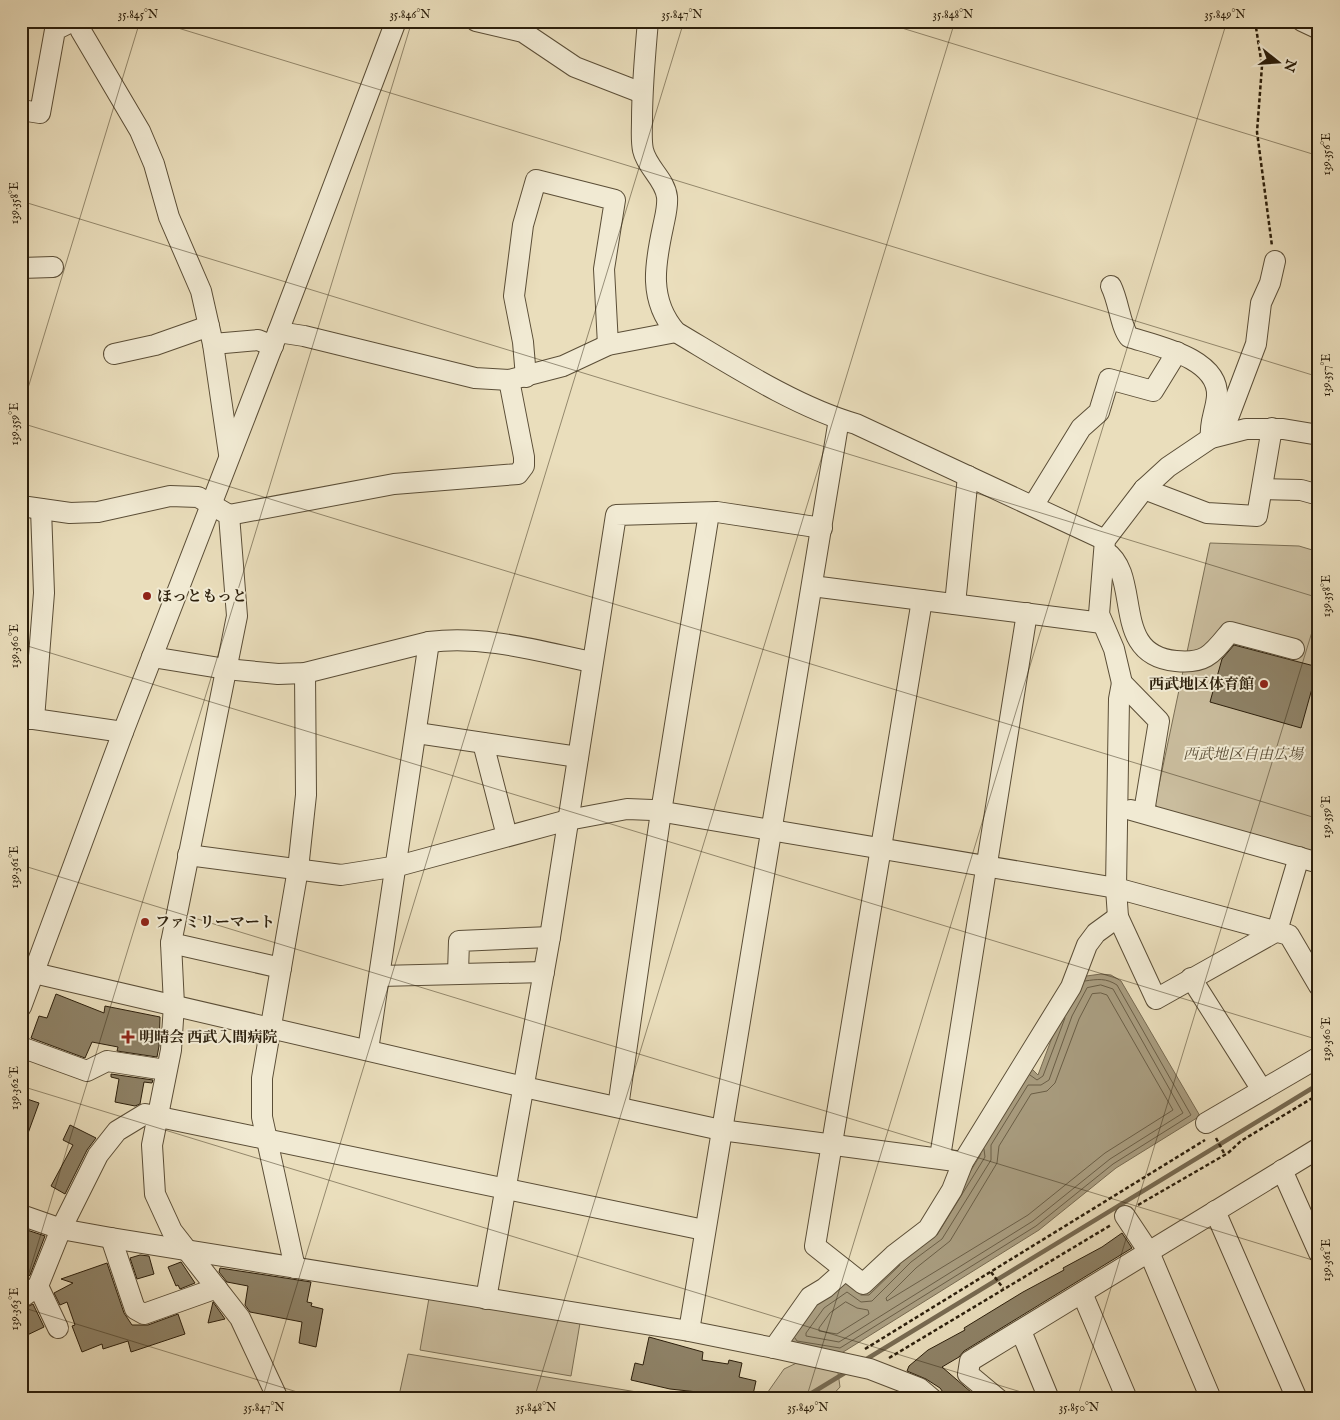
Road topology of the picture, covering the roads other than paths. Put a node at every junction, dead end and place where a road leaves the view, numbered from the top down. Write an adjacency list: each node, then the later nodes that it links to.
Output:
1 (75, 21): 8 (street); 14 (street)
2 (396, 21): 15 (street)
3 (476, 21): 7 (street)
4 (648, 21): 7 (street)
5 (1302, 21): 6 (street)
6 (1319, 29)
7 (642, 94): 13 (street)
8 (21, 110)
9 (1275, 262): 23 (street)
10 (53, 267): 11 (street)
11 (21, 268)
12 (1111, 286): 17 (street)
13 (676, 332): 16 (street); 20 (street)
14 (211, 335): 15 (street); 18 (street); 24 (street)
15 (275, 339): 19 (street); 24 (street)
16 (608, 345): 19 (street); 19 (street)
17 (1177, 352): 23 (street); 31 (street)
18 (114, 354)
19 (517, 379): 34 (street)
20 (839, 419): 25 (street); 35 (street)
21 (1272, 428): 22 (street); 23 (street); 26 (street)
22 (1319, 435)
23 (1216, 436): 27 (street)
24 (229, 456): 29 (street)
25 (968, 476): 31 (street); 39 (street)
26 (1262, 488): 27 (street); 28 (street)
27 (1144, 489): 36 (street)
28 (1319, 495)
29 (211, 502): 32 (street); 34 (street); 44 (street)
30 (21, 506): 32 (street)
31 (1033, 506): 36 (street)
32 (41, 508): 49 (street)
33 (709, 513): 35 (street); 45 (street); 55 (street)
34 (229, 515): 46 (street)
35 (822, 528): 37 (street)
36 (1105, 546): 41 (street); 43 (street)
37 (812, 586): 38 (street); 58 (street)
38 (922, 600): 39 (street); 60 (street)
39 (955, 604): 40 (street)
40 (1027, 613): 41 (street); 65 (street)
41 (1102, 622): 48 (street)
42 (429, 642): 45 (street); 47 (street); 51 (street)
43 (1294, 650)
44 (152, 657): 46 (street); 50 (street)
45 (592, 662): 53 (street)
46 (226, 669): 47 (street); 61 (street)
47 (305, 673): 66 (street)
48 (1122, 683): 54 (street); 56 (street)
49 (28, 719): 50 (street)
50 (123, 732): 74 (street)
51 (417, 733): 52 (street); 64 (street)
52 (483, 743): 53 (street); 59 (street)
53 (578, 757): 57 (street)
54 (1116, 807): 56 (street); 67 (street)
55 (661, 812): 57 (street); 58 (street); 88 (street)
56 (1144, 812): 62 (street)
57 (568, 820): 59 (street); 70 (street)
58 (771, 831): 60 (street); 90 (street)
59 (507, 836): 64 (street)
60 (881, 848): 65 (street); 93 (street)
61 (188, 855): 66 (street); 71 (street)
62 (1299, 857): 63 (street); 69 (street)
63 (1319, 863)
64 (398, 866): 66 (street); 76 (street)
65 (988, 866): 67 (street); 95 (street)
66 (298, 869): 72 (street)
67 (1116, 888): 68 (street); 69 (street)
68 (1118, 917): 77 (street); 96 (street)
69 (1277, 931): 77 (street); 78 (street)
70 (550, 937): 73 (street); 75 (street)
71 (171, 943): 72 (street); 79 (street)
72 (281, 968): 81 (street)
73 (544, 972): 75 (street); 86 (street)
74 (34, 973): 79 (street); 80 (street)
75 (458, 973): 76 (street)
76 (380, 976): 83 (street)
77 (1191, 978): 87 (street)
78 (1319, 986)
79 (174, 1005): 81 (street); 89 (street)
80 (21, 1007)
81 (270, 1027): 83 (street); 92 (street)
82 (21, 1047): 85 (street)
83 (368, 1050): 86 (street)
84 (1319, 1057): 87 (street)
85 (159, 1069)
86 (524, 1087): 88 (street); 98 (street)
87 (1262, 1090): 91 (street)
88 (618, 1108): 90 (street)
89 (159, 1116): 92 (street); 102 (street); 105 (street)
90 (721, 1130): 93 (street); 103 (street)
91 (1209, 1132)
92 (266, 1140): 98 (street); 108 (street)
93 (832, 1144): 95 (street); 109 (street)
94 (1319, 1148): 97 (street)
95 (940, 1158): 96 (street)
96 (963, 1162): 109 (street)
97 (1282, 1170): 99 (street); 107 (street)
98 (505, 1190): 103 (street); 114 (street)
99 (1215, 1211): 106 (street); 125 (street)
100 (21, 1215): 102 (street)
101 (1125, 1216): 106 (street)
102 (61, 1229): 104 (street); 110 (street)
103 (704, 1230): 116 (street)
104 (110, 1238): 105 (street); 111 (street)
105 (185, 1250): 108 (street); 111 (street)
106 (1149, 1252): 112 (street); 124 (street)
107 (1319, 1253)
108 (295, 1268): 114 (street)
109 (845, 1270): 118 (street)
110 (38, 1286): 113 (street); 115 (street)
111 (217, 1288): 119 (street)
112 (1082, 1293): 117 (street); 123 (street)
113 (21, 1298)
114 (486, 1299): 116 (street)
115 (58, 1328)
116 (689, 1331): 118 (street)
117 (1021, 1331): 121 (street); 122 (street)
118 (774, 1348): 120 (street)
119 (278, 1399)
120 (932, 1399)
121 (998, 1399)
122 (1050, 1399)
123 (1127, 1399)
124 (1211, 1399)
125 (1297, 1399)

